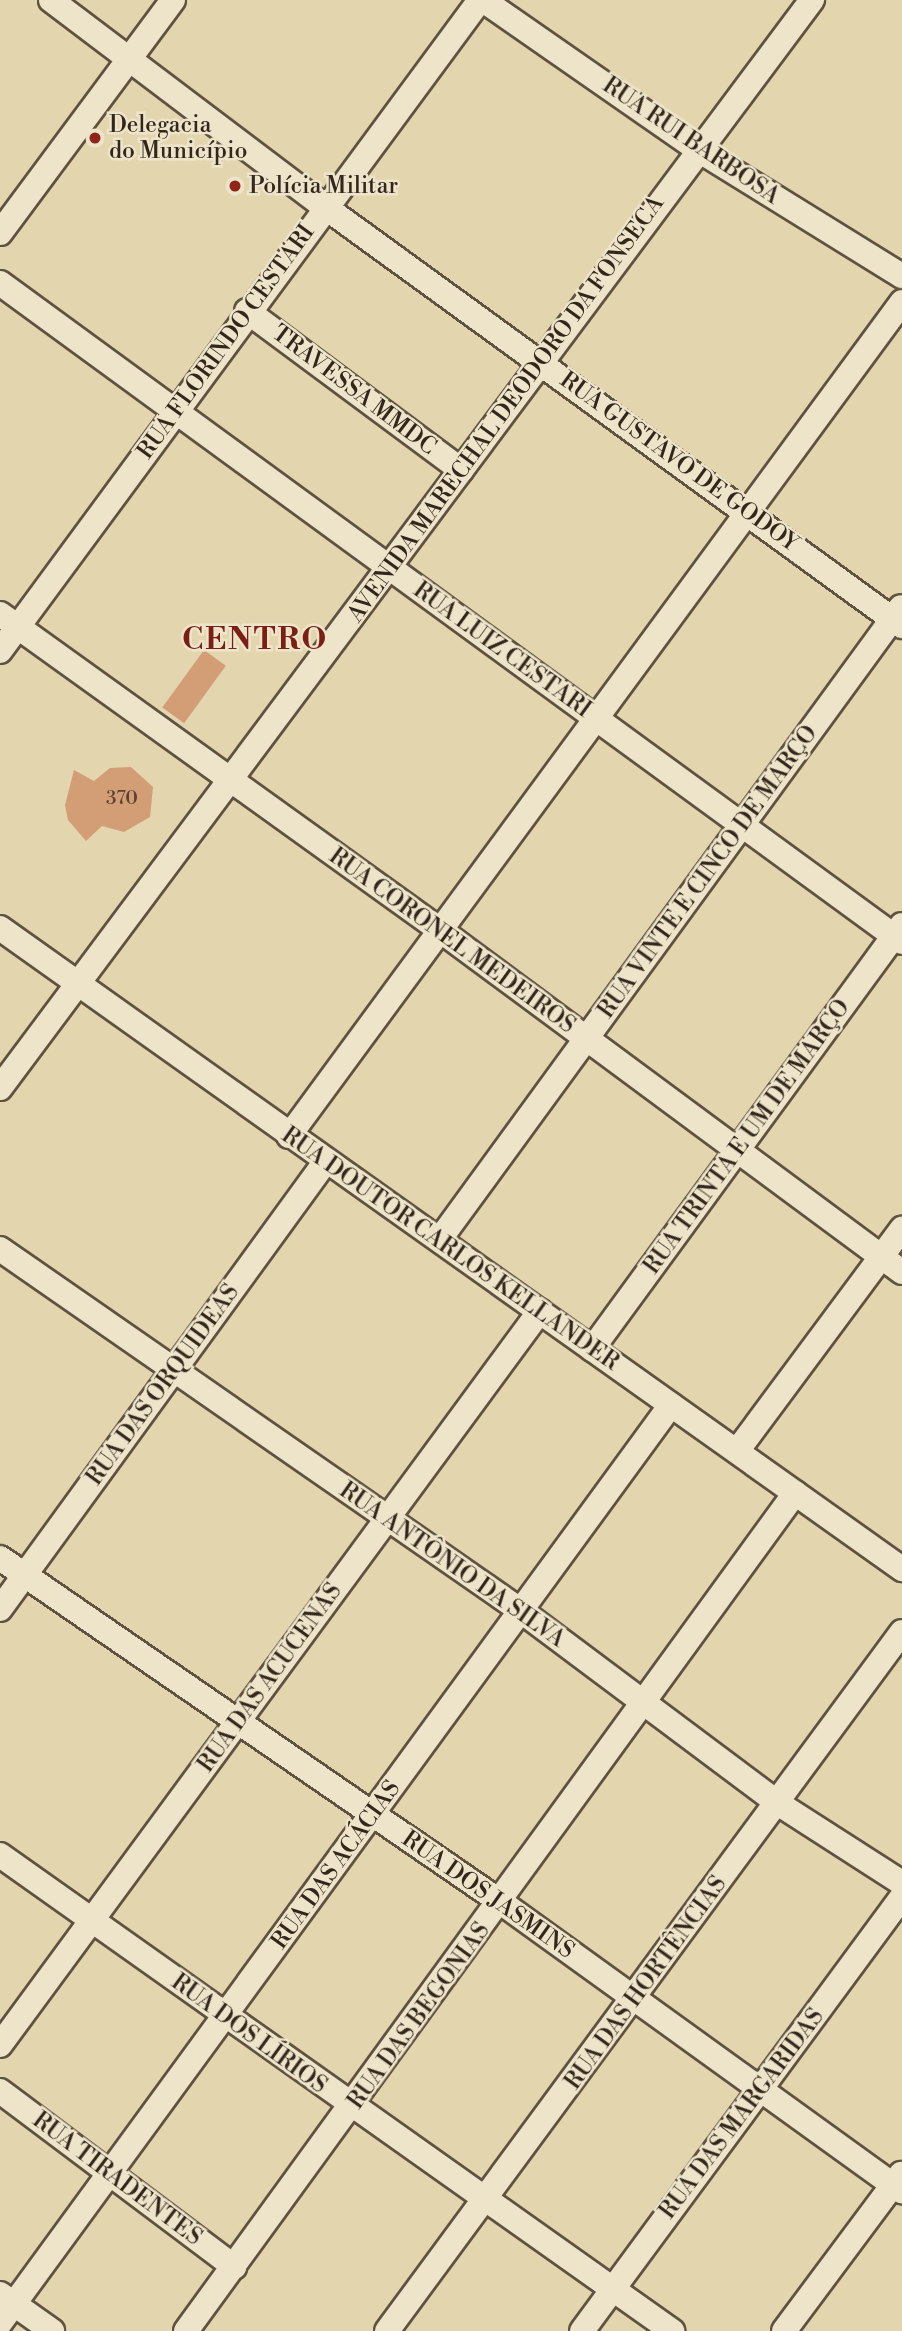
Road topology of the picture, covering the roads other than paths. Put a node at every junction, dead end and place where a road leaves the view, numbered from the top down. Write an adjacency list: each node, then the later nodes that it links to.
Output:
1 (51, 0): 5 (street, RUA GUSTAVO DE GODOY)
2 (173, 0): 5 (street)
3 (481, 0): 6 (street, RUA RUI BARBOSA); 7 (street, RUA FLORINDO CESTARI)
4 (812, 0): 6 (street, AVENIDA MARECHAL DEODORO DA FONSECA)
5 (130, 58): 7 (street, RUA GUSTAVO DE GODOY); 8 (street)
6 (697, 149): 9 (street, RUA RUI BARBOSA); 13 (street, AVENIDA MARECHAL DEODORO DA FONSECA)
7 (325, 207): 12 (street, RUA FLORINDO CESTARI); 13 (street, RUA GUSTAVO DE GODOY)
8 (0, 233)
9 (902, 276)
10 (0, 283): 14 (street, RUA LUIZ CESTARI)
11 (902, 302): 16 (street)
12 (247, 311): 14 (street, RUA FLORINDO CESTARI); 15 (street, TRAVESSA MMDC)
13 (541, 361): 15 (street, AVENIDA MARECHAL DEODORO DA FONSECA); 16 (street, RUA GUSTAVO DE GODOY)
14 (175, 412): 17 (street, RUA LUIZ CESTARI); 19 (street, RUA FLORINDO CESTARI)
15 (461, 470): 17 (street, AVENIDA MARECHAL DEODORO DA FONSECA)
16 (748, 511): 18 (street, RUA GUSTAVO DE GODOY); 21 (street)
17 (389, 569): 21 (street, RUA LUIZ CESTARI); 22 (street, AVENIDA MARECHAL DEODORO DA FONSECA)
18 (899, 617): 23 (street, RUA VINTE E CINCO DE MARÇO)
19 (9, 621): 20 (street, RUA FLORINDO CESTARI); 22 (street, RUA CORONEL MEDEIROS)
20 (0, 651)
21 (596, 718): 23 (street, RUA LUIZ CESTARI); 25 (street)
22 (231, 783): 25 (street, RUA CORONEL MEDEIROS); 27 (street, AVENIDA MARECHAL DEODORO DA FONSECA)
23 (742, 825): 26 (street, RUA LUIZ CESTARI); 28 (street, RUA VINTE E CINCO DE MARÇO)
24 (0, 928): 27 (street, RUA DOUTOR CARLOS KELLANDER)
25 (440, 930): 28 (street, RUA CORONEL MEDEIROS); 30 (street)
26 (899, 934): 31 (street, RUA TRINTA E UM DE MARÇO)
27 (80, 987): 29 (street, AVENIDA MARECHAL DEODORO DA FONSECA); 30 (street, RUA DOUTOR CARLOS KELLANDER)
28 (586, 1039): 31 (street, RUA CORONEL MEDEIROS); 34 (street, RUA VINTE E CINCO DE MARÇO)
29 (0, 1088)
30 (289, 1136): 32 (street, RUA DOUTOR CARLOS KELLANDER)
31 (737, 1150): 36 (street, RUA CORONEL MEDEIROS); 39 (street, RUA TRINTA E UM DE MARÇO)
32 (326, 1161): 34 (street, RUA DOUTOR CARLOS KELLANDER); 40 (street, RUA DAS ORQUIDEAS)
33 (902, 1229): 36 (street)
34 (440, 1240): 38 (street, RUA DOUTOR CARLOS KELLANDER)
35 (0, 1250): 40 (street, RUA ANTÔNIO DA SILVA)
36 (881, 1256): 37 (street, RUA CORONEL MEDEIROS); 42 (street)
37 (902, 1272)
38 (540, 1311): 39 (street, RUA DOUTOR CARLOS KELLANDER); 44 (street, RUA DAS ACUCENAS)
39 (592, 1349): 41 (street, RUA DOUTOR CARLOS KELLANDER)
40 (173, 1370): 44 (street, RUA ANTÔNIO DA SILVA); 47 (street, RUA DAS ORQUIDEAS)
41 (671, 1405): 42 (street, RUA DOUTOR CARLOS KELLANDER); 49 (street, RUA DAS ACÁCIAS)
42 (737, 1451): 43 (street, RUA DOUTOR CARLOS KELLANDER)
43 (795, 1493): 46 (street, RUA DOUTOR CARLOS KELLANDER); 51 (street, RUA DAS BEGONIAS)
44 (386, 1520): 49 (street, RUA ANTÔNIO DA SILVA); 52 (street, RUA DAS ACUCENAS)
45 (0, 1558): 47 (street, RUA DOS JASMINS)
46 (902, 1569)
47 (25, 1575): 48 (street, RUA DAS ORQUIDEAS); 52 (street, RUA DOS JASMINS)
48 (0, 1609)
49 (520, 1610): 51 (street, RUA ANTÔNIO DA SILVA); 54 (street, RUA DAS ACÁCIAS)
50 (902, 1632): 53 (street, RUA DAS HORTÊNCIAS)
51 (646, 1702): 53 (street, RUA ANTÔNIO DA SILVA); 58 (street, RUA DAS BEGONIAS)
52 (239, 1722): 54 (street, RUA DOS JASMINS); 59 (street, RUA DAS ACUCENAS)
53 (779, 1804): 56 (street, RUA ANTÔNIO DA SILVA); 60 (street, RUA DAS HORTÊNCIAS)
54 (373, 1815): 58 (street, RUA DOS JASMINS); 61 (street, RUA DAS ACÁCIAS)
55 (0, 1855): 59 (street, RUA DOS LÍRIOS)
56 (902, 1883)
57 (902, 1897): 63 (street, RUA DAS MARGARIDAS)
58 (502, 1903): 60 (street, RUA DOS JASMINS); 65 (street, RUA DAS BEGONIAS)
59 (90, 1921): 61 (street, RUA DOS LÍRIOS); 62 (street, RUA DAS ACUCENAS)
60 (635, 1999): 63 (street, RUA DOS JASMINS); 68 (street, RUA DAS HORTÊNCIAS)
61 (225, 2017): 65 (street, RUA DOS LÍRIOS); 66 (street, RUA DAS ACÁCIAS)
62 (0, 2045)
63 (760, 2090): 67 (street, RUA DOS JASMINS); 70 (street, RUA DAS MARGARIDAS)
64 (0, 2091): 66 (street, RUA TIRADENTES)
65 (352, 2108): 68 (street, RUA DOS LÍRIOS); 69 (street, RUA DAS BEGONIAS)
66 (110, 2173): 69 (street, RUA TIRADENTES); 71 (street, RUA DAS ACÁCIAS)
67 (899, 2183): 77 (street)
68 (485, 2203): 70 (street, RUA DOS LÍRIOS); 74 (street, RUA DAS HORTÊNCIAS)
69 (234, 2267): 73 (street, RUA DAS BEGONIAS)
70 (612, 2290): 75 (street, RUA DAS MARGARIDAS); 76 (street, RUA DOS LÍRIOS)
71 (5, 2307): 72 (street)
72 (52, 2331)
73 (186, 2331)
74 (387, 2331)
75 (582, 2331)
76 (672, 2331)
77 (785, 2331)

